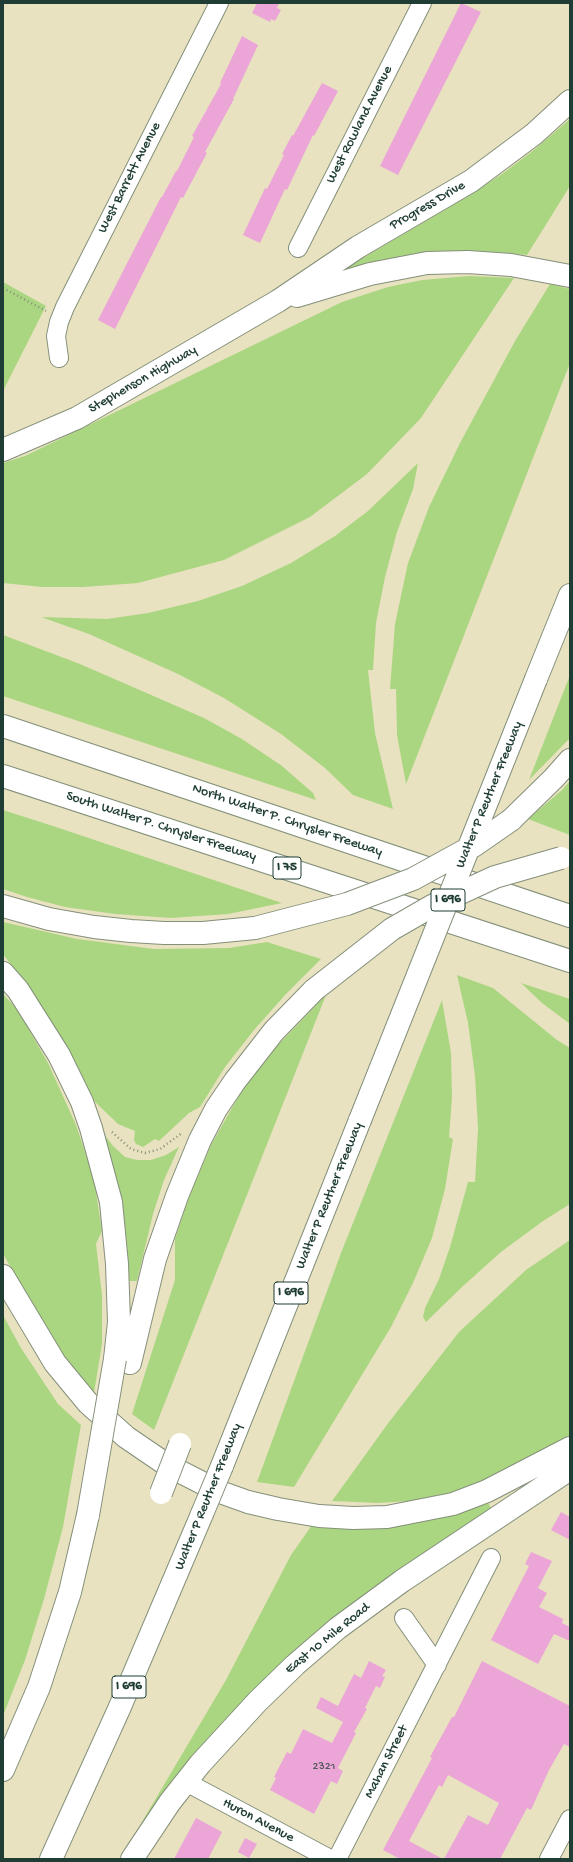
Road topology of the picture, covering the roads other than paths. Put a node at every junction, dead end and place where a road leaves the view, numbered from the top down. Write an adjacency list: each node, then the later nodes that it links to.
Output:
1 (219, 3): 7 (street, West Barrett Avenue)
2 (422, 3): 4 (street, West Rowland Avenue)
3 (570, 101): 6 (main road, Progress Drive)
4 (298, 248)
5 (570, 276): 6 (main road)
6 (278, 301): 8 (main road, Stephenson Highway)
7 (59, 358)
8 (3, 450)
9 (570, 595): 30 (main road, Walter P Reuther Freeway / I 696, bridge)
10 (3, 726): 15 (main road, North Walter P. Chrysler Freeway)
11 (570, 760): 14 (main road, bridge)
12 (3, 776): 16 (main road, South Walter P. Chrysler Freeway / I 75)
13 (566, 857): 19 (main road, bridge)
14 (3, 906)
15 (570, 916)
16 (570, 961)
17 (3, 973): 19 (main road)
18 (3, 1276): 21 (main road)
19 (122, 1361): 27 (main road, bridge)
20 (180, 1444): 23 (main road, bridge)
21 (570, 1448)
22 (570, 1469): 28 (main road, East 10 Mile Road)
23 (161, 1493)
24 (491, 1558): 26 (street, Mahan Street)
25 (404, 1618): 26 (street)
26 (436, 1665): 33 (street, Mahan Street)
27 (3, 1770)
28 (186, 1782): 31 (main road, East 10 Mile Road); 32 (street, Huron Avenue)
29 (570, 1819): 34 (street)
30 (51, 1859)
31 (132, 1859)
32 (330, 1859)
33 (337, 1859)
34 (549, 1859)

